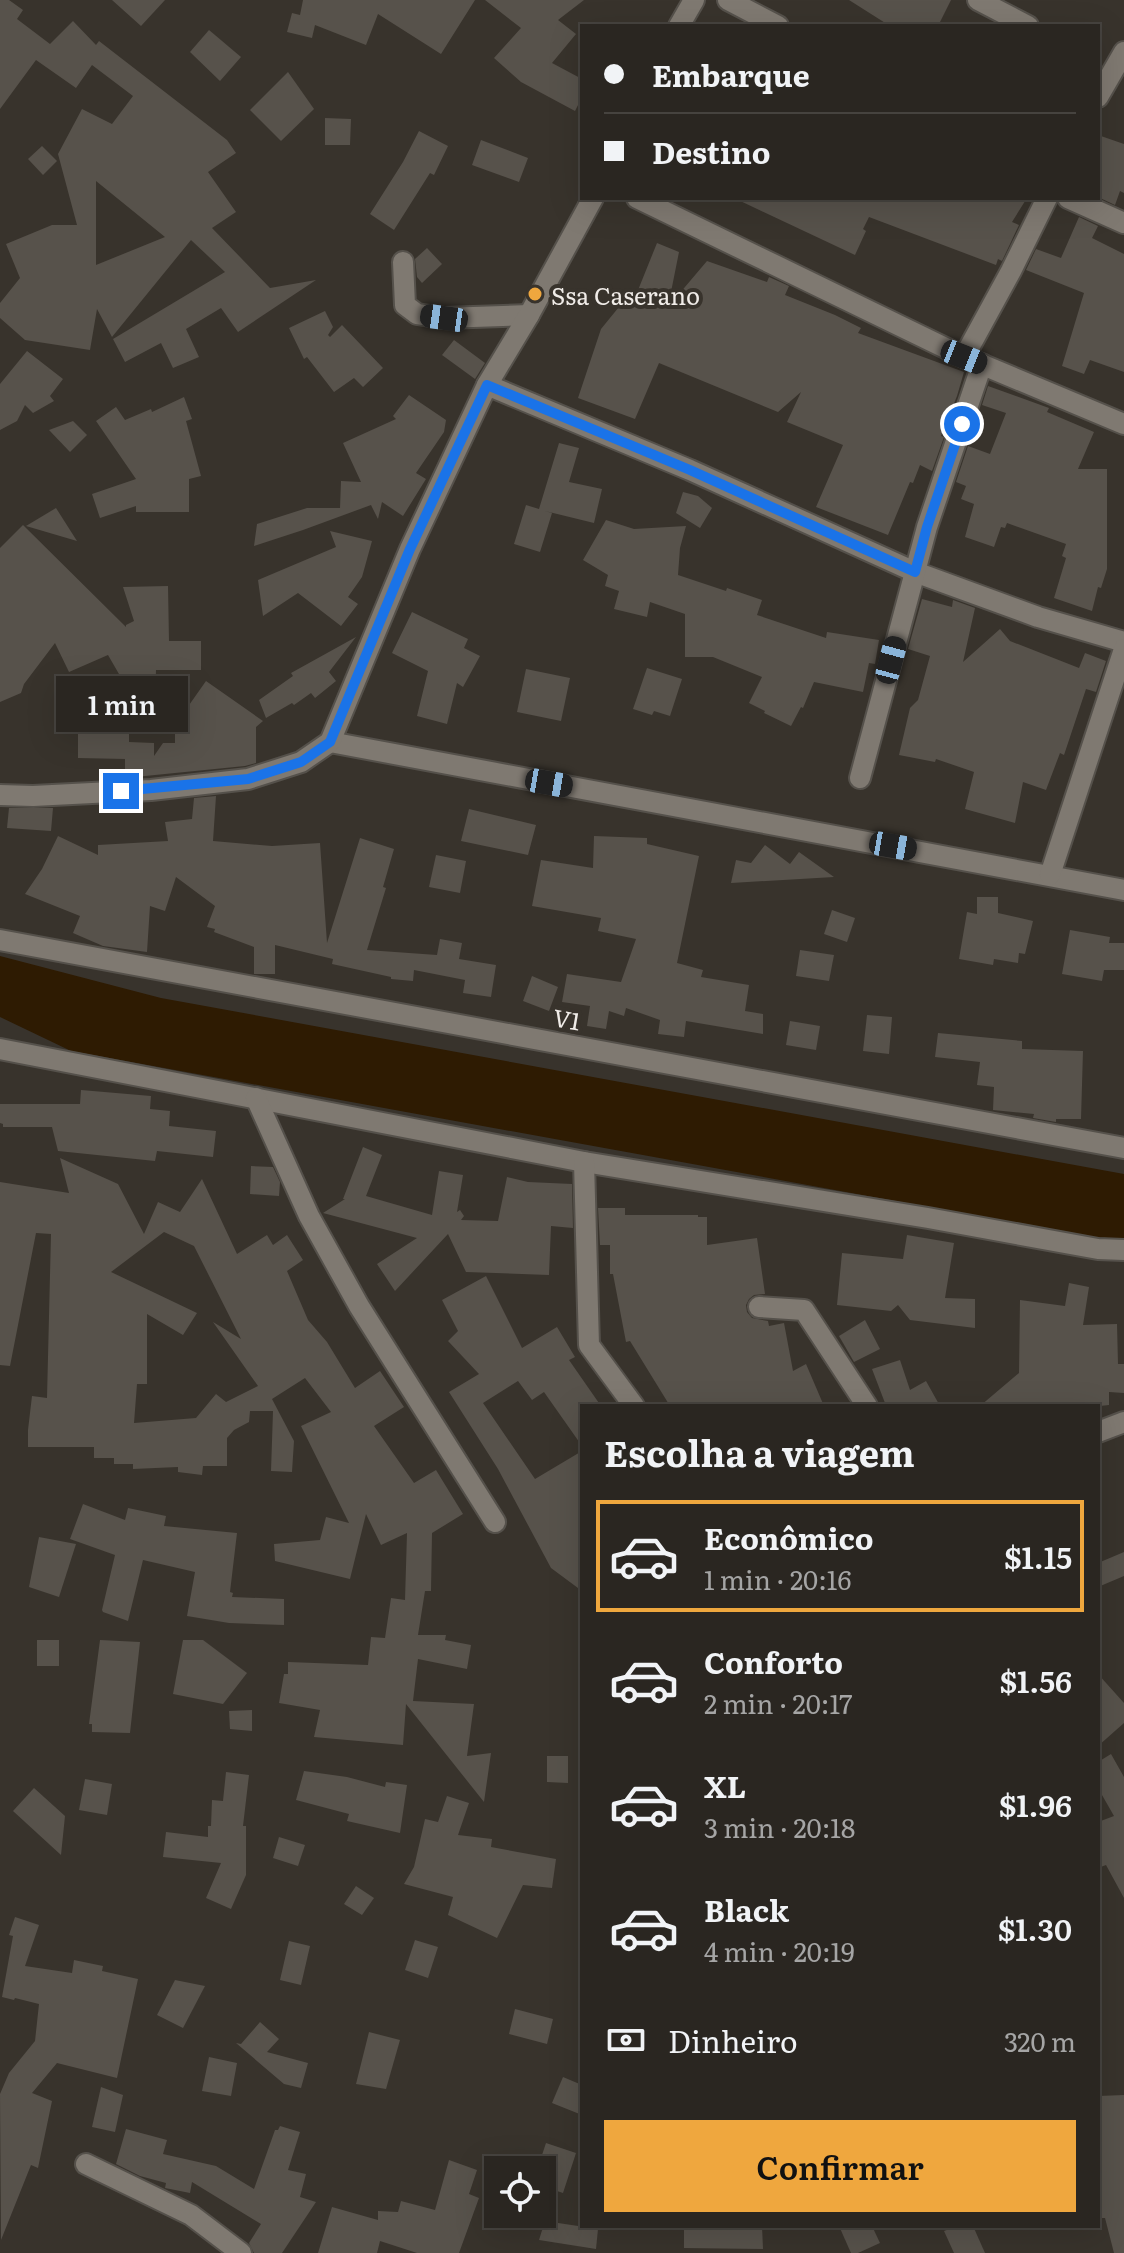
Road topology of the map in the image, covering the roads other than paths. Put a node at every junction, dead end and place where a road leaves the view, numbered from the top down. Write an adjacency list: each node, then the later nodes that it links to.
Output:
1 (694, 0): 4 (street)
2 (728, 0): 5 (street)
3 (978, 0): 6 (street)
4 (680, 24)
5 (774, 24)
6 (1024, 24)
7 (1124, 52): 8 (street)
8 (1106, 67): 9 (street)
9 (1100, 90)
10 (592, 200): 16 (street)
11 (641, 200): 17 (street)
12 (1046, 200): 17 (street)
13 (1072, 200): 14 (street)
14 (1124, 223)
15 (403, 262): 16 (street)
16 (529, 315): 18 (street)
17 (973, 361): 19 (street); 20 (street)
18 (487, 385): 20 (street); 23 (street)
19 (1124, 424)
20 (915, 572): 21 (street); 24 (street)
21 (1124, 642)
22 (1124, 649): 26 (street)
23 (330, 742): 25 (street); 26 (street)
24 (860, 778)
25 (0, 795)
26 (1050, 875): 27 (street)
27 (1124, 890)
28 (0, 940): 31 (street, V1)
29 (0, 1049): 30 (street)
30 (256, 1098): 32 (street); 39 (street)
31 (1124, 1148)
32 (584, 1162): 33 (street); 35 (street)
33 (1124, 1250)
34 (759, 1307): 36 (street)
35 (633, 1404)
36 (866, 1404)
37 (1124, 1422): 38 (street)
38 (1100, 1431)
39 (495, 1522)
40 (86, 2164): 41 (street)
41 (241, 2253)

